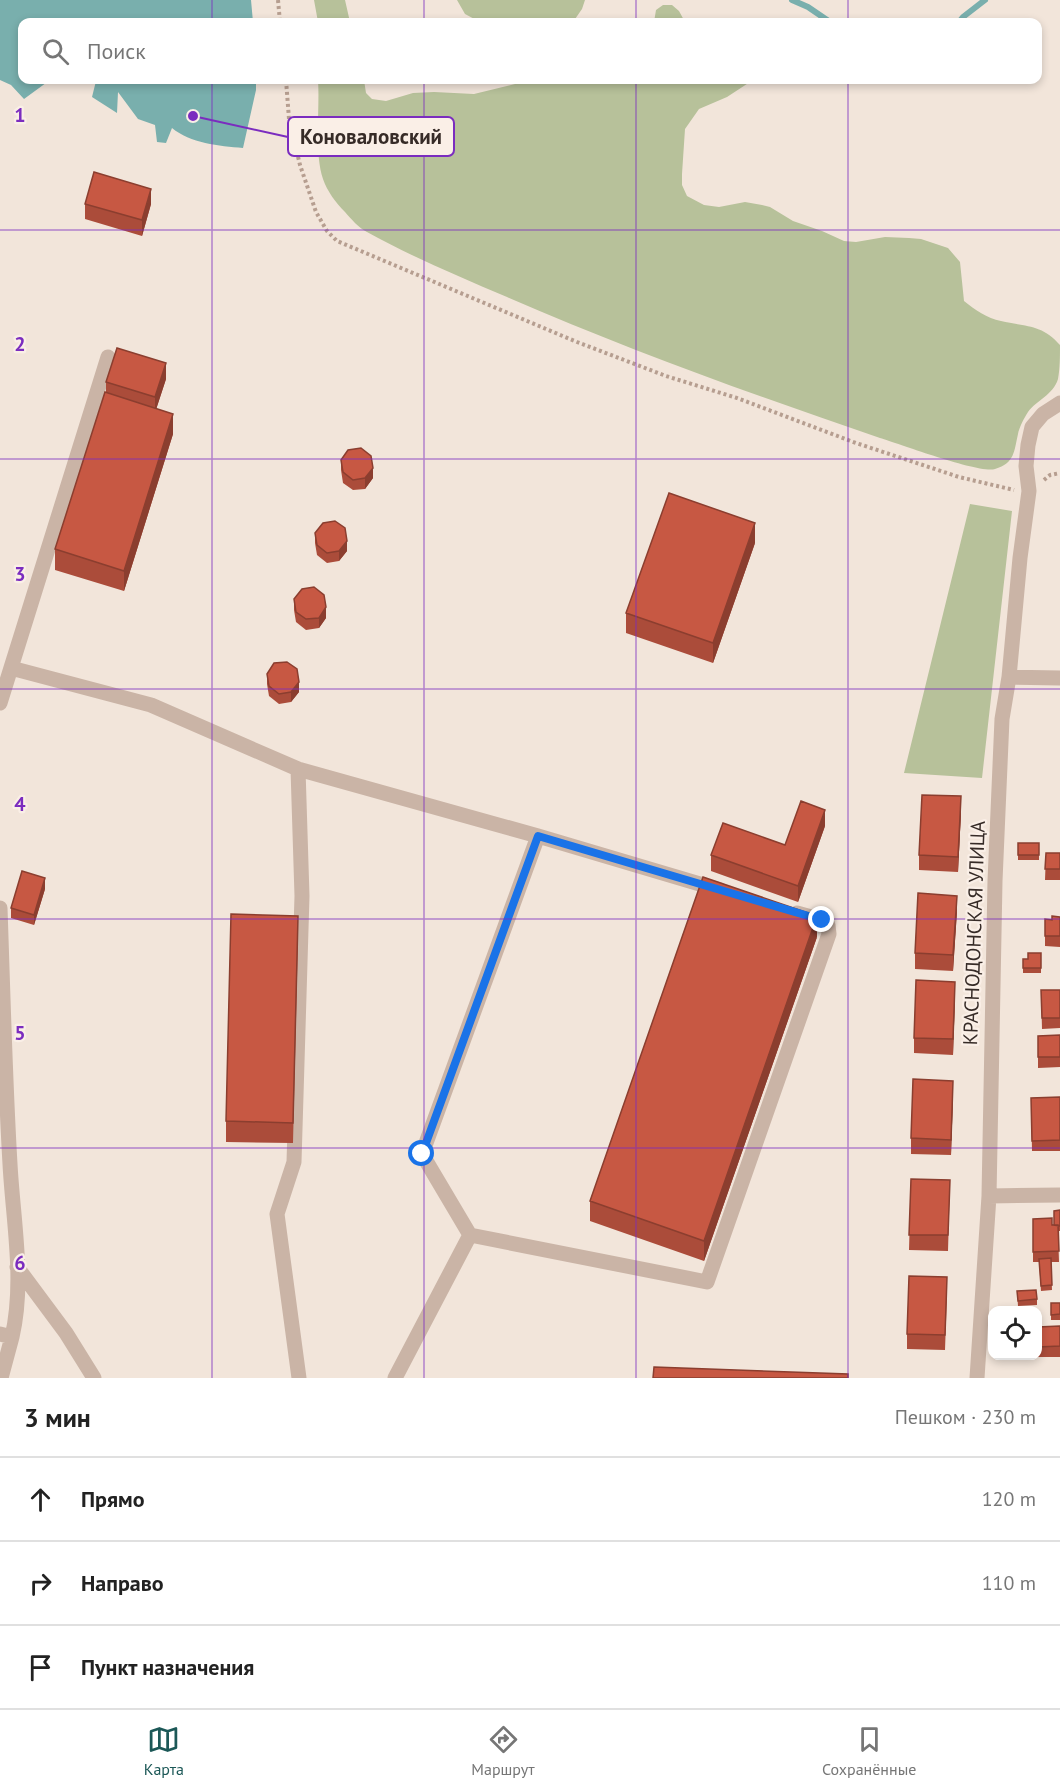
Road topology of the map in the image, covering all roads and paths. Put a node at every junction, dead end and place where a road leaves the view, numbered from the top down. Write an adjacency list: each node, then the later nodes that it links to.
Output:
1 (278, 0): 2 (path)
2 (280, 18)
3 (286, 84): 6 (path)
4 (108, 357): 7 (street)
5 (1060, 403): 6 (street, КРАСНОДОНСКАЯ УЛИЦА)
6 (1029, 491): 8 (street, КРАСНОДОНСКАЯ УЛИЦА)
7 (11, 668): 10 (street); 11 (street)
8 (1009, 677): 9 (street); 18 (street, КРАСНОДОНСКАЯ УЛИЦА)
9 (1060, 678)
10 (0, 703)
11 (298, 769): 12 (street); 24 (street)
12 (538, 836): 13 (street); 19 (street)
13 (731, 893)
14 (0, 908): 16 (street)
15 (788, 910): 19 (street)
16 (5, 1163): 20 (street)
17 (1060, 1195): 18 (street)
18 (988, 1196): 26 (street, КРАСНОДОНСКАЯ УЛИЦА)
19 (470, 1235): 25 (street)
20 (17, 1268): 21 (street); 23 (street)
21 (6, 1335): 22 (street)
22 (1, 1378)
23 (94, 1378)
24 (299, 1378)
25 (395, 1378)
26 (977, 1378)

